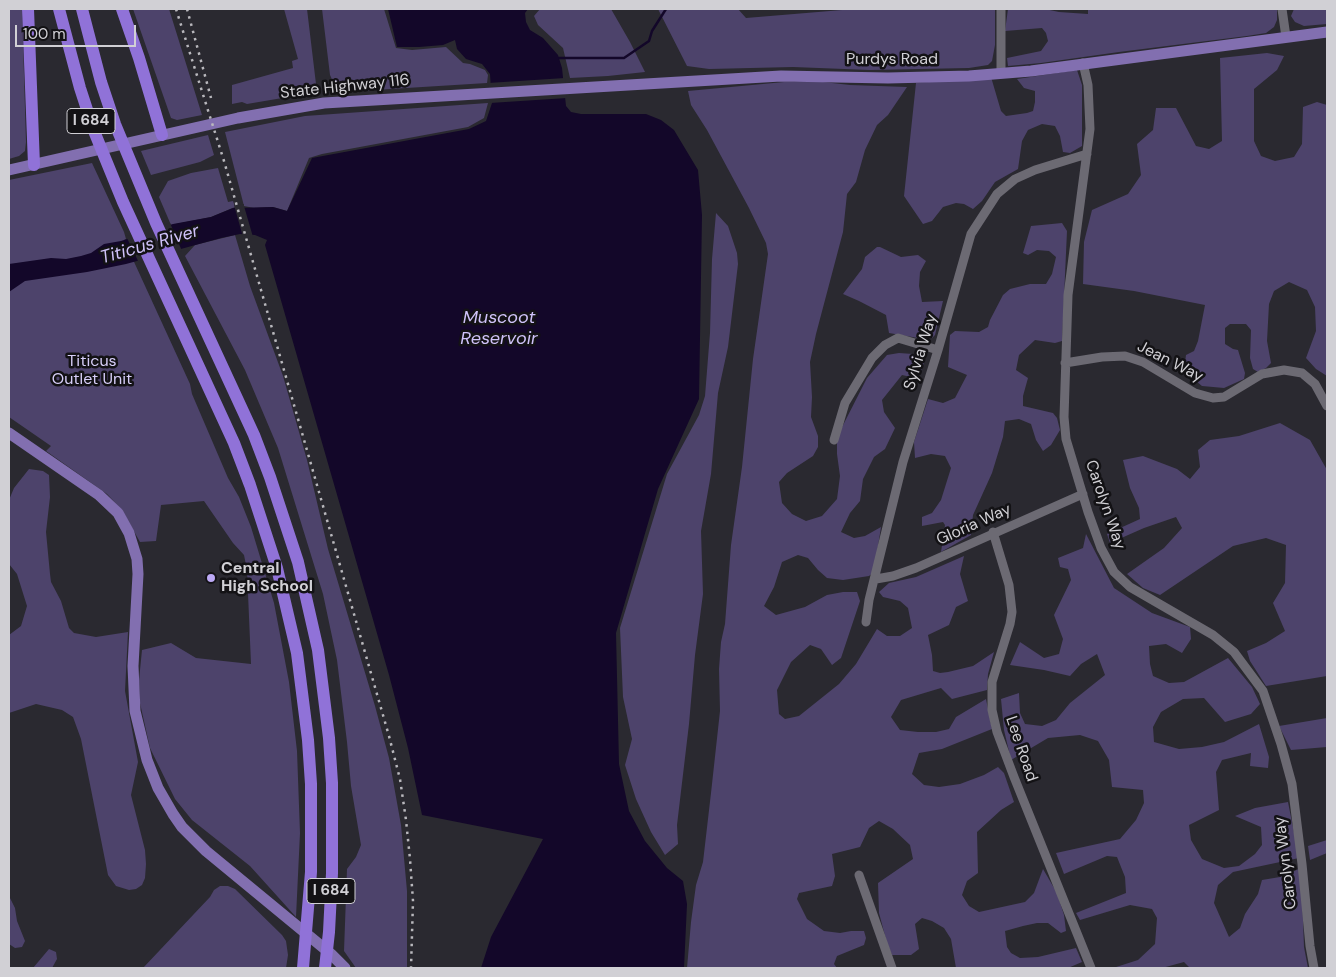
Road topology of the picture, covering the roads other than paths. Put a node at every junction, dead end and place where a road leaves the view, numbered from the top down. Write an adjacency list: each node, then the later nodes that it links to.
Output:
1 (28, 9): 14 (highway)
2 (60, 9): 26 (highway, I 684)
3 (82, 9): 27 (highway, I 684)
4 (122, 9): 12 (highway)
5 (1001, 9): 10 (street)
6 (1282, 9): 8 (street)
7 (1327, 32): 8 (main road, Purdys Road)
8 (1286, 37): 9 (main road, Purdys Road)
9 (1082, 63): 10 (main road, Purdys Road); 13 (street, Carolyn Way)
10 (1001, 73): 11 (main road, Purdys Road)
11 (455, 94): 12 (main road, State Highway 116)
12 (162, 135): 14 (main road, State Highway 116)
13 (1087, 154): 16 (street, Sylvia Way); 17 (street, Carolyn Way)
14 (34, 165): 15 (main road)
15 (9, 170)
16 (938, 350): 20 (street); 23 (street, Sylvia Way)
17 (1065, 363): 18 (street, Jean Way); 21 (street, Carolyn Way)
18 (1327, 406)
19 (9, 432): 28 (main road)
20 (834, 440)
21 (1083, 494): 22 (street, Gloria Way); 31 (street, Carolyn Way)
22 (993, 532): 23 (street, Gloria Way); 30 (street, Lee Road)
23 (876, 579): 24 (street, Sylvia Way)
24 (866, 622)
25 (859, 874): 29 (street)
26 (304, 968)
27 (325, 968)
28 (345, 968)
29 (892, 968)
30 (1090, 968)
31 (1314, 968)

